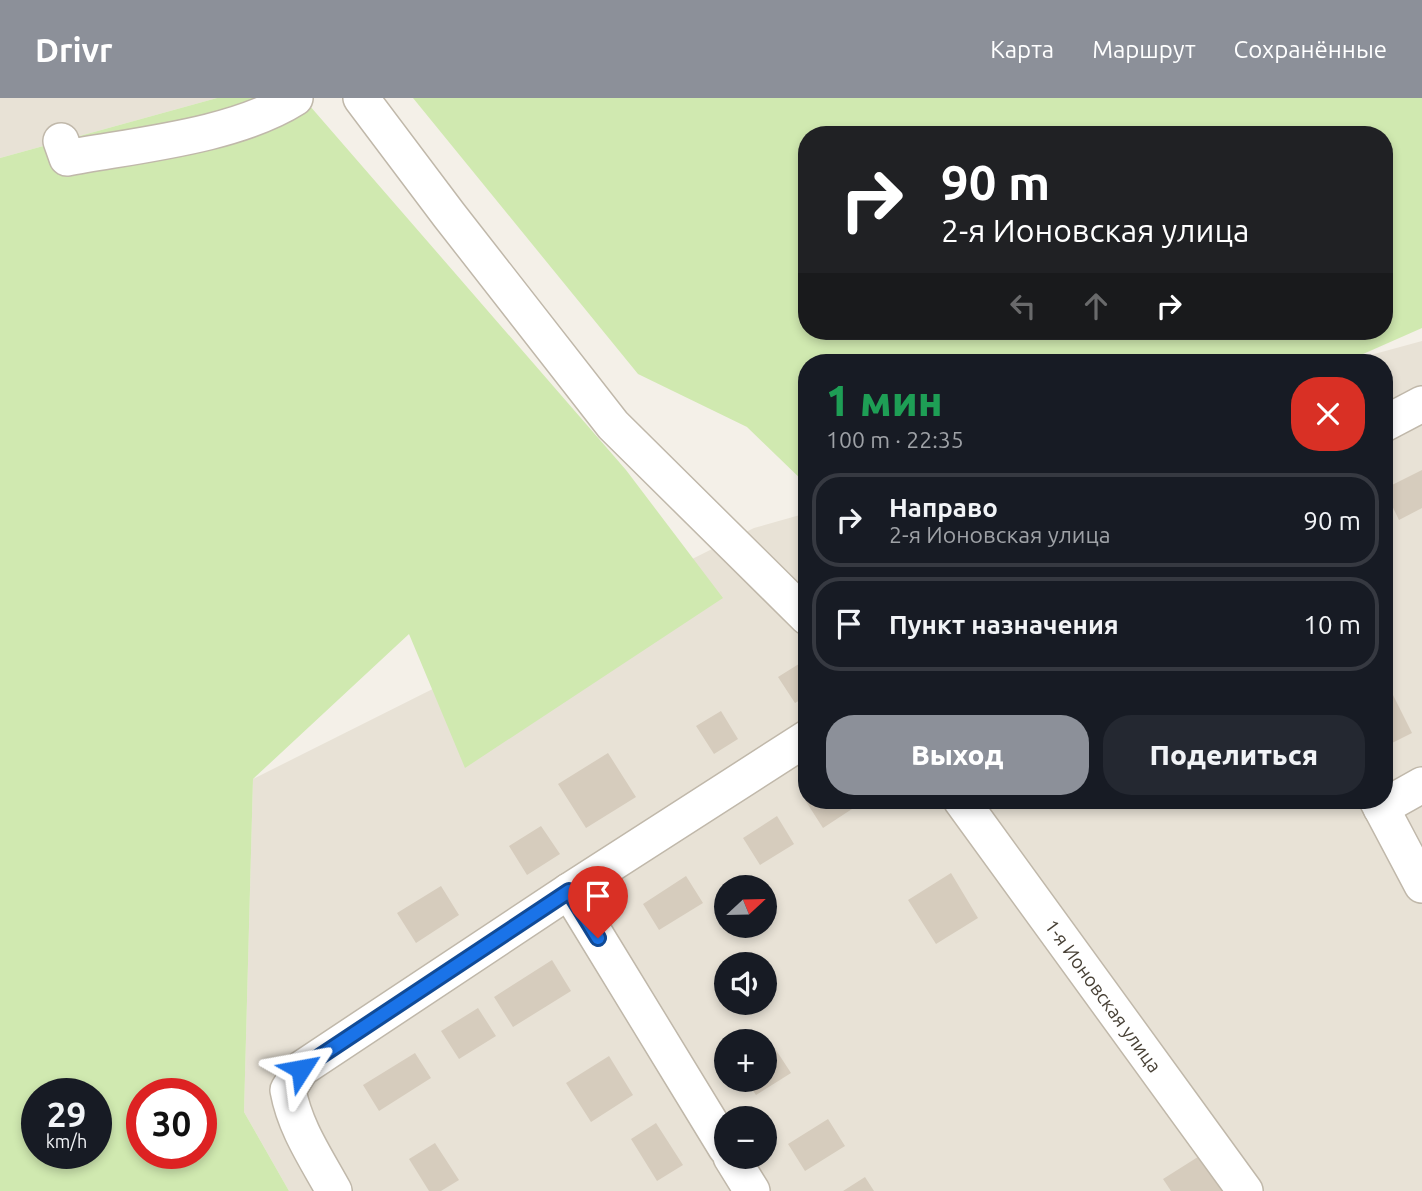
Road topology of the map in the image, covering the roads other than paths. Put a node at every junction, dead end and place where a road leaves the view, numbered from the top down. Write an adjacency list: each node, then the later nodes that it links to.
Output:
1 (295, 98): 3 (street)
2 (361, 98): 6 (street)
3 (61, 141)
4 (1422, 404): 5 (street)
5 (1393, 420)
6 (798, 608)
7 (798, 744): 13 (street)
8 (1422, 785): 9 (street)
9 (1393, 798)
10 (968, 809): 18 (street, 1-я Ионовская улица)
11 (1382, 809): 12 (street)
12 (1422, 886)
13 (569, 891): 14 (street); 16 (street)
14 (714, 1129)
15 (738, 1169): 17 (street)
16 (334, 1191)
17 (752, 1191)
18 (1245, 1191)

